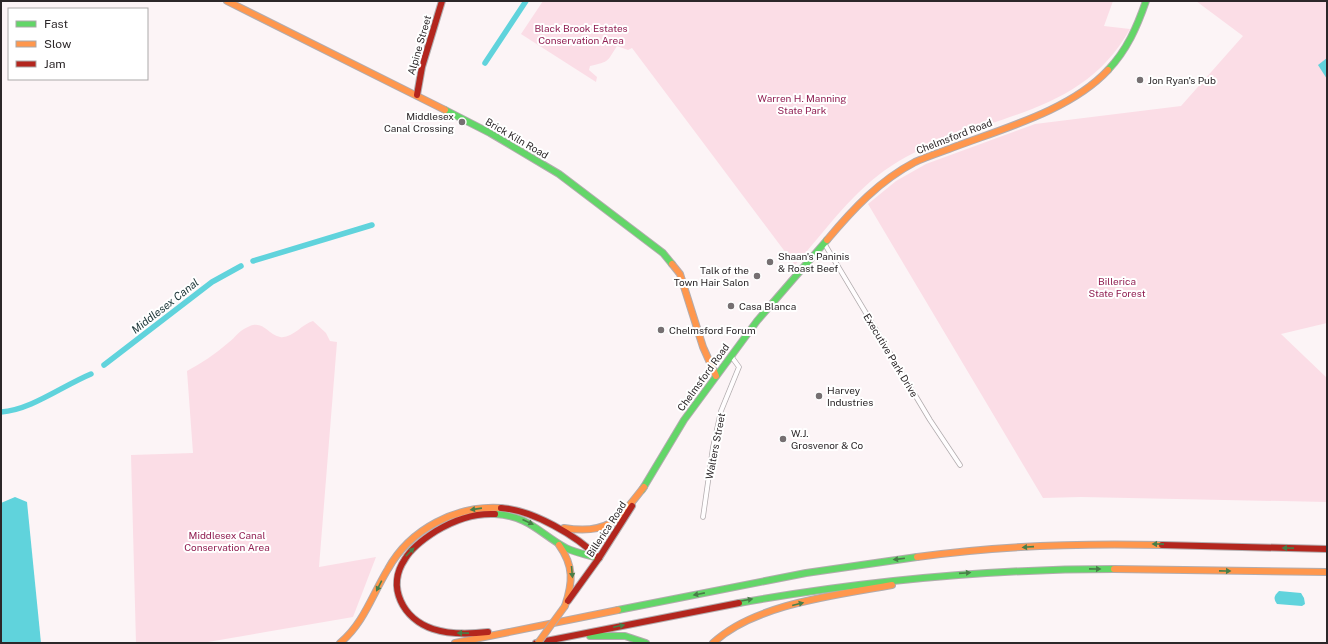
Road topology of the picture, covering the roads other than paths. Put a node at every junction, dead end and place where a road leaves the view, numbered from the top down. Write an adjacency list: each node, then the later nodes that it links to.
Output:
1 (227, 1): 4 (main road, Brick Kiln Road)
2 (442, 1): 4 (main road, Alpine Street)
3 (1146, 1): 5 (main road, Chelmsford Road)
4 (417, 95): 7 (main road, Brick Kiln Road)
5 (824, 243): 6 (main road, Chelmsford Road); 9 (street, Executive Park Drive)
6 (731, 356): 7 (main road, Chelmsford Road); 11 (street, Walters Street)
7 (716, 376): 8 (main road, Chelmsford Road)
8 (684, 420): 10 (main road, Billerica Road)
9 (960, 465)
10 (644, 487): 12 (main road); 15 (main road, Billerica Road)
11 (702, 517)
12 (553, 526): 15 (main road); 21 (main road, one-way to 21)
13 (556, 541): 15 (main road); 18 (main road, one-way to 18); 19 (main road, one-way to 13)
14 (1327, 549): 19 (main road, one-way to 19)
15 (599, 558): 18 (main road, Billerica Road)
16 (1327, 572): 17 (main road, one-way to 16)
17 (926, 577): 20 (main road, one-way to 17); 25 (main road, one-way to 17)
18 (565, 606): 23 (main road, Billerica Road, bridge)
19 (516, 631): 22 (main road)
20 (554, 639): 23 (main road); 24 (main road)
21 (340, 643)
22 (456, 643)
23 (537, 643)
24 (646, 643)
25 (713, 643)

